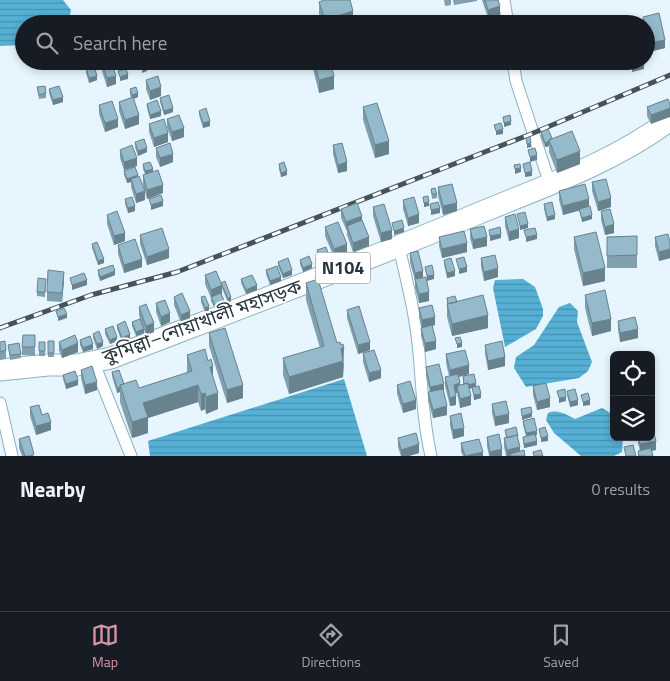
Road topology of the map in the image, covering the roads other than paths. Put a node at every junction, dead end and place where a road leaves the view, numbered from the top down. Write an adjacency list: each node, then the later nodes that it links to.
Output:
1 (504, 0): 2 (street)
2 (506, 15)
3 (514, 70): 5 (street)
4 (670, 120): 5 (highway, কুমিল্লা–নোয়াখালী মহাসড়ক / N104)
5 (550, 184): 6 (highway, কুমিল্লা–নোয়াখালী মহাসড়ক / N104)
6 (399, 247): 7 (highway, কুমিল্লা–নোয়াখালী মহাসড়ক / N104); 12 (street)
7 (93, 362): 8 (highway, কুমিল্লা–নোয়াখালী মহাসড়ক / N104); 11 (street)
8 (0, 370)
9 (0, 403): 10 (street)
10 (12, 456)
11 (131, 456)
12 (431, 456)

